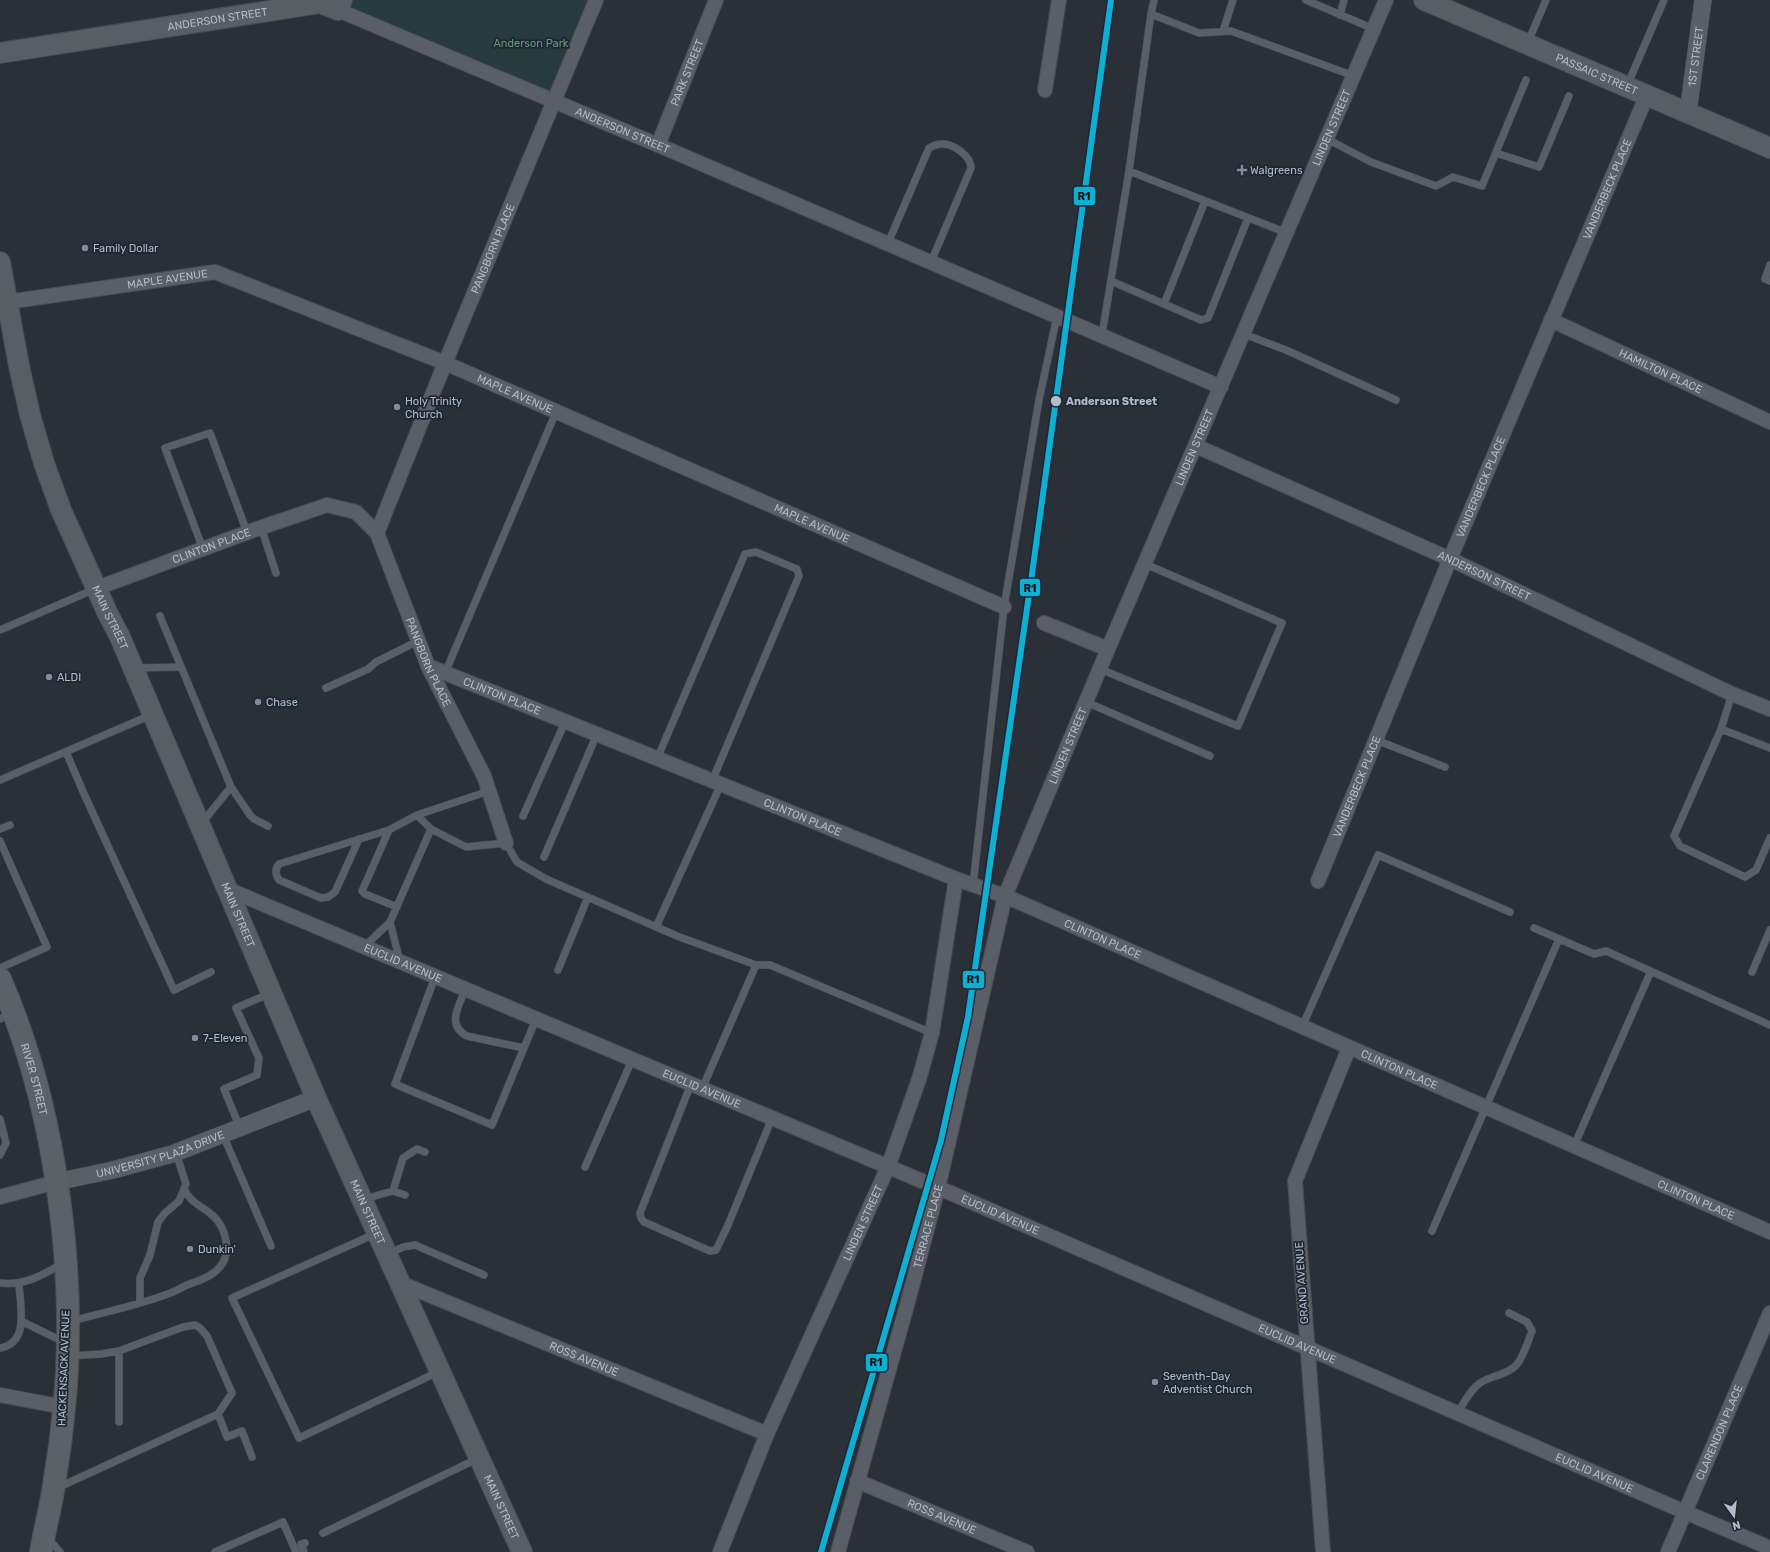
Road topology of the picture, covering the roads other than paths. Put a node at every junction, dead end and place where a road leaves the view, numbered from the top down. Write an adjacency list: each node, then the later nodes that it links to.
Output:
1 (596, 0): 26 (street, PANGBORN PLACE)
2 (716, 0): 29 (street, PARK STREET)
3 (1059, 0): 23 (street)
4 (1154, 0): 14 (lane)
5 (1233, 0): 17 (lane)
6 (1306, 0): 15 (lane)
7 (1344, 0): 15 (lane)
8 (1386, 0): 16 (street, LINDEN STREET)
9 (1424, 0): 18 (main road, PASSAIC STREET)
10 (1546, 0): 18 (lane)
11 (1664, 0): 22 (lane)
12 (1703, 0): 27 (street, 1ST STREET)
13 (340, 5): 19 (main road, ANDERSON STREET); 26 (street, ANDERSON STREET)
14 (1151, 14): 17 (lane); 32 (lane)
15 (1340, 15): 16 (lane)
16 (1374, 29): 20 (street, LINDEN STREET)
17 (1223, 31): 20 (lane)
18 (1527, 44): 22 (main road, PASSAIC STREET)
19 (0, 53)
20 (1354, 76): 28 (street, LINDEN STREET)
21 (1526, 80): 31 (lane)
22 (1627, 87): 24 (main road, PASSAIC STREET)
23 (1045, 90)
24 (1647, 95): 27 (main road, PASSAIC STREET); 45 (street, VANDERBECK PLACE)
25 (1569, 96): 31 (lane)
26 (554, 101): 29 (street, ANDERSON STREET); 48 (street, PANGBORN PLACE)
27 (1688, 113): 30 (main road, PASSAIC STREET)
28 (1327, 139): 31 (lane); 35 (street, LINDEN STREET)
29 (658, 144): 36 (street, ANDERSON STREET)
30 (1770, 148)
31 (1496, 153)
32 (1129, 171): 33 (lane); 40 (lane)
33 (1205, 201): 34 (lane); 43 (lane)
34 (1248, 218): 35 (lane); 43 (lane)
35 (1287, 234): 46 (street, LINDEN STREET)
36 (888, 243): 38 (street, ANDERSON STREET); 38 (lane)
37 (0, 262): 42 (main road, MAIN STREET)
38 (932, 262): 44 (street, ANDERSON STREET)
39 (1770, 265): 41 (lane)
40 (1111, 281): 43 (lane); 47 (lane)
41 (1770, 281)
42 (7, 302): 48 (street, MAPLE AVENUE); 62 (main road, MAIN STREET)
43 (1164, 304)
44 (1057, 316): 47 (street, ANDERSON STREET); 63 (lane)
45 (1551, 320): 52 (street, HAMILTON PLACE); 59 (street, VANDERBECK PLACE)
46 (1244, 334): 49 (street, LINDEN STREET); 50 (lane)
47 (1102, 335): 49 (street, ANDERSON STREET)
48 (444, 363): 51 (street, MAPLE AVENUE); 57 (street, PANGBORN PLACE)
49 (1222, 387): 53 (street, LINDEN STREET)
50 (1396, 400)
51 (556, 412): 63 (street, MAPLE AVENUE); 73 (lane)
52 (1770, 422)
53 (1196, 446): 59 (street, ANDERSON STREET); 60 (street, LINDEN STREET)
54 (327, 506): 55 (street, CLINTON PLACE); 57 (street, PANGBORN PLACE)
55 (261, 527): 56 (street, CLINTON PLACE); 61 (lane)
56 (247, 532): 58 (street, CLINTON PLACE); 58 (lane)
57 (377, 533): 67 (street, PANGBORN PLACE)
58 (203, 549): 62 (street, CLINTON PLACE)
59 (1450, 559): 75 (street, ANDERSON STREET); 82 (street, VANDERBECK PLACE)
60 (1145, 564): 68 (street, LINDEN STREET); 72 (lane)
61 (276, 573)
62 (97, 588): 66 (lane); 71 (main road, MAIN STREET)
63 (1004, 607): 107 (lane)
64 (160, 616): 70 (lane)
65 (1044, 623): 68 (street)
66 (0, 630)
67 (418, 641): 69 (street, PANGBORN PLACE); 74 (lane)
68 (1108, 649): 72 (street, LINDEN STREET)
69 (428, 666): 73 (street, CLINTON PLACE); 91 (street, PANGBORN PLACE)
70 (181, 667): 71 (lane); 90 (lane)
71 (133, 668): 78 (main road, MAIN STREET)
72 (1100, 669): 76 (street, LINDEN STREET)
73 (445, 673): 79 (street, CLINTON PLACE)
74 (326, 688)
75 (1732, 694): 77 (street, ANDERSON STREET); 80 (lane)
76 (1086, 702): 85 (lane); 109 (street, LINDEN STREET)
77 (1770, 708)
78 (153, 714): 84 (lane); 95 (main road, MAIN STREET)
79 (565, 722): 81 (street, CLINTON PLACE); 93 (lane)
80 (1720, 729): 83 (lane); 100 (lane)
81 (597, 734): 86 (street, CLINTON PLACE); 104 (lane)
82 (1376, 740): 87 (lane); 106 (street, VANDERBECK PLACE)
83 (1770, 748)
84 (66, 752): 88 (lane); 124 (lane)
85 (1210, 756)
86 (657, 759): 89 (street, CLINTON PLACE); 89 (lane)
87 (1446, 767)
88 (0, 780)
89 (717, 783): 105 (street, CLINTON PLACE); 114 (lane)
90 (231, 786): 95 (lane); 96 (lane)
91 (489, 791): 92 (lane); 103 (street, PANGBORN PLACE)
92 (417, 815): 98 (lane); 99 (lane)
93 (523, 816)
94 (10, 825): 97 (lane)
95 (200, 825): 108 (main road, MAIN STREET)
96 (268, 826)
97 (0, 829)
98 (431, 829): 103 (lane); 111 (lane)
99 (389, 830): 101 (lane); 111 (lane)
100 (1770, 838)
101 (359, 839): 101 (lane)
102 (0, 841): 121 (lane)
103 (506, 843): 110 (lane)
104 (544, 857)
105 (956, 879): 107 (street, CLINTON PLACE); 134 (street, LINDEN STREET)
106 (1318, 881)
107 (973, 885): 109 (street, CLINTON PLACE)
108 (227, 890): 118 (street, EUCLID AVENUE); 129 (main road, MAIN STREET)
109 (1005, 896): 133 (street, CLINTON PLACE); 152 (street, TERRACE PLACE)
110 (588, 898): 114 (lane); 122 (lane)
111 (397, 907): 113 (lane)
112 (1510, 912): 133 (lane)
113 (390, 922): 118 (lane); 119 (lane)
114 (656, 927): 120 (lane)
115 (1534, 928): 117 (lane)
116 (1770, 930): 125 (lane)
117 (1559, 939): 123 (lane); 140 (lane)
118 (364, 947): 119 (street, EUCLID AVENUE)
119 (400, 962): 126 (street, EUCLID AVENUE)
120 (756, 965): 134 (lane); 138 (lane)
121 (0, 968)
122 (558, 970)
123 (1651, 971): 132 (lane); 145 (lane)
124 (211, 972)
125 (1752, 972)
126 (435, 977): 128 (street, EUCLID AVENUE); 135 (lane)
127 (0, 979): 130 (main road, RIVER STREET)
128 (465, 990): 131 (street, EUCLID AVENUE); 135 (lane)
129 (271, 993): 139 (main road, MAIN STREET); 143 (lane)
130 (7, 1016): 151 (main road, RIVER STREET)
131 (536, 1019): 135 (lane); 137 (street, EUCLID AVENUE)
132 (1770, 1025)
133 (1302, 1027): 136 (street, CLINTON PLACE)
134 (932, 1033): 150 (street, LINDEN STREET)
135 (524, 1048)
136 (1349, 1048): 140 (street, CLINTON PLACE); 174 (street, GRAND AVENUE)
137 (632, 1060): 138 (street, EUCLID AVENUE); 149 (lane)
138 (696, 1087): 141 (street, EUCLID AVENUE); 141 (lane)
139 (316, 1098): 143 (street, UNIVERSITY PLAZA DRIVE); 157 (main road, MAIN STREET)
140 (1487, 1108): 145 (street, CLINTON PLACE); 158 (lane)
141 (772, 1118): 150 (street, EUCLID AVENUE)
142 (0, 1119): 148 (lane)
143 (240, 1128): 144 (street, UNIVERSITY PLAZA DRIVE)
144 (223, 1134): 147 (street, UNIVERSITY PLAZA DRIVE); 161 (lane)
145 (1574, 1146): 159 (street, CLINTON PLACE)
146 (425, 1152): 154 (lane)
147 (176, 1153): 151 (street, UNIVERSITY PLAZA DRIVE); 153 (lane)
148 (0, 1155)
149 (585, 1167)
150 (888, 1167): 152 (street, EUCLID AVENUE); 183 (street, LINDEN STREET)
151 (56, 1182): 156 (street, UNIVERSITY PLAZA DRIVE); 163 (main road, HACKENSACK AVENUE)
152 (938, 1188): 174 (street, EUCLID AVENUE); 186 (street, TERRACE PLACE)
153 (184, 1189): 168 (lane); 168 (lane)
154 (393, 1190): 155 (lane); 157 (lane)
155 (405, 1195)
156 (0, 1197)
157 (362, 1200): 160 (main road, MAIN STREET)
158 (1432, 1231)
159 (1770, 1232)
160 (377, 1233): 162 (main road, MAIN STREET); 177 (lane)
161 (271, 1246)
162 (387, 1254): 164 (lane); 167 (main road, MAIN STREET)
163 (65, 1262): 166 (lane); 172 (main road, HACKENSACK AVENUE)
164 (484, 1275)
165 (0, 1283): 166 (lane)
166 (19, 1283): 171 (lane)
167 (400, 1283): 177 (main road, MAIN STREET); 183 (street, ROSS AVENUE)
168 (140, 1303): 172 (lane)
169 (1770, 1313): 188 (street, CLARENDON PLACE)
170 (1509, 1314): 181 (lane)
171 (21, 1321): 173 (lane); 175 (lane)
172 (67, 1322): 175 (main road, HACKENSACK AVENUE)
173 (0, 1348)
174 (1307, 1348): 181 (street, EUCLID AVENUE); 201 (street, GRAND AVENUE)
175 (67, 1350): 176 (lane); 179 (main road, HACKENSACK AVENUE)
176 (119, 1351): 180 (lane); 182 (lane)
177 (440, 1371): 185 (main road, MAIN STREET)
178 (0, 1395): 179 (street)
179 (64, 1407): 187 (main road, HACKENSACK AVENUE)
180 (218, 1414): 184 (lane); 187 (lane)
181 (1457, 1414): 188 (street, EUCLID AVENUE)
182 (118, 1422)
183 (767, 1434): 198 (street, LINDEN STREET)
184 (252, 1457)
185 (479, 1458): 189 (lane); 197 (main road, MAIN STREET)
186 (858, 1481): 199 (street, TERRACE PLACE); 200 (street, ROSS AVENUE)
187 (53, 1490): 190 (main road, HACKENSACK AVENUE)
188 (1685, 1512): 192 (street, EUCLID AVENUE); 202 (street, CLARENDON PLACE)
189 (324, 1533)
190 (43, 1543): 193 (lane)
191 (305, 1543): 196 (lane)
192 (1770, 1548)
193 (60, 1552)
194 (215, 1552): 195 (lane)
195 (296, 1552)
196 (304, 1552)
197 (522, 1552)
198 (720, 1552)
199 (838, 1552)
200 (1027, 1552)
201 (1323, 1552)
202 (1668, 1552)

